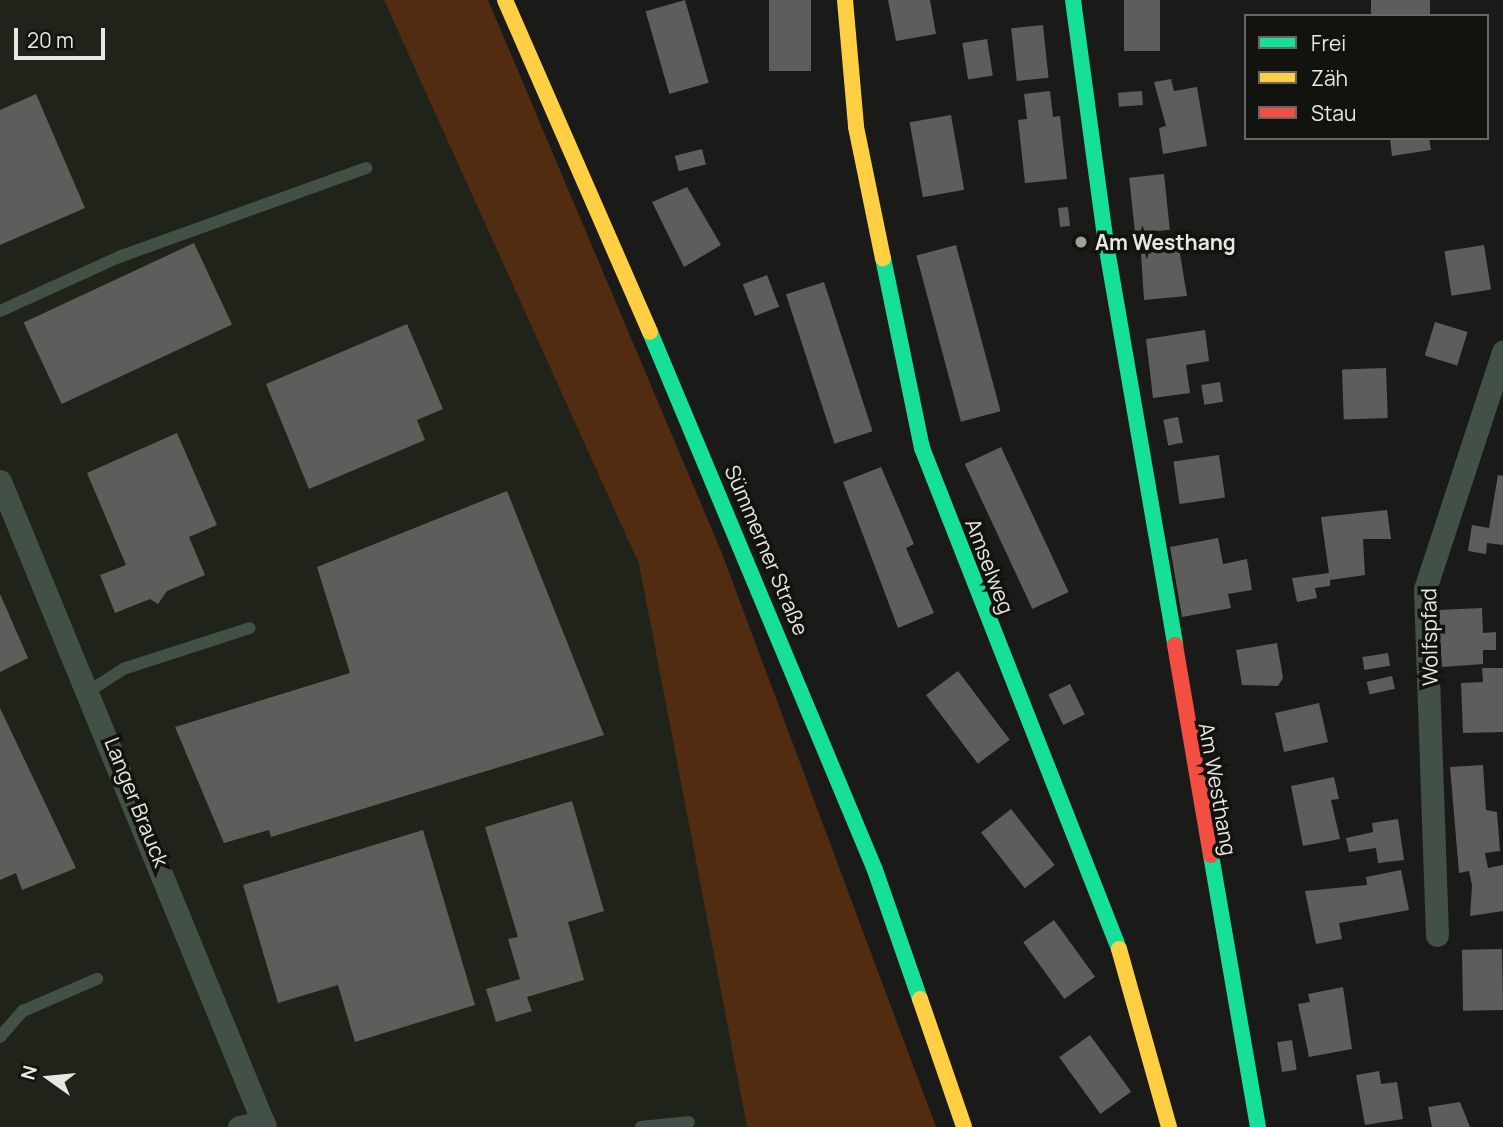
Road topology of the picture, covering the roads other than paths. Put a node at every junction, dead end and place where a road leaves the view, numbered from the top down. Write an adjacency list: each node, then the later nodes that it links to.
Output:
1 (505, 0): 17 (street, Sümmerner Straße)
2 (845, 0): 18 (street, Amselweg)
3 (1073, 0): 19 (street, Am Westhang)
4 (366, 168): 5 (lane)
5 (0, 311)
6 (1503, 352): 10 (street, Wolfspfad)
7 (0, 481): 9 (street, Langer Brauck)
8 (250, 628): 9 (lane)
9 (91, 690): 14 (street, Langer Brauck)
10 (1437, 935)
11 (97, 979): 12 (lane)
12 (0, 1037)
13 (689, 1122): 16 (lane)
14 (264, 1125): 15 (street)
15 (239, 1127)
16 (641, 1127)
17 (964, 1127)
18 (1169, 1127)
19 (1258, 1127)

